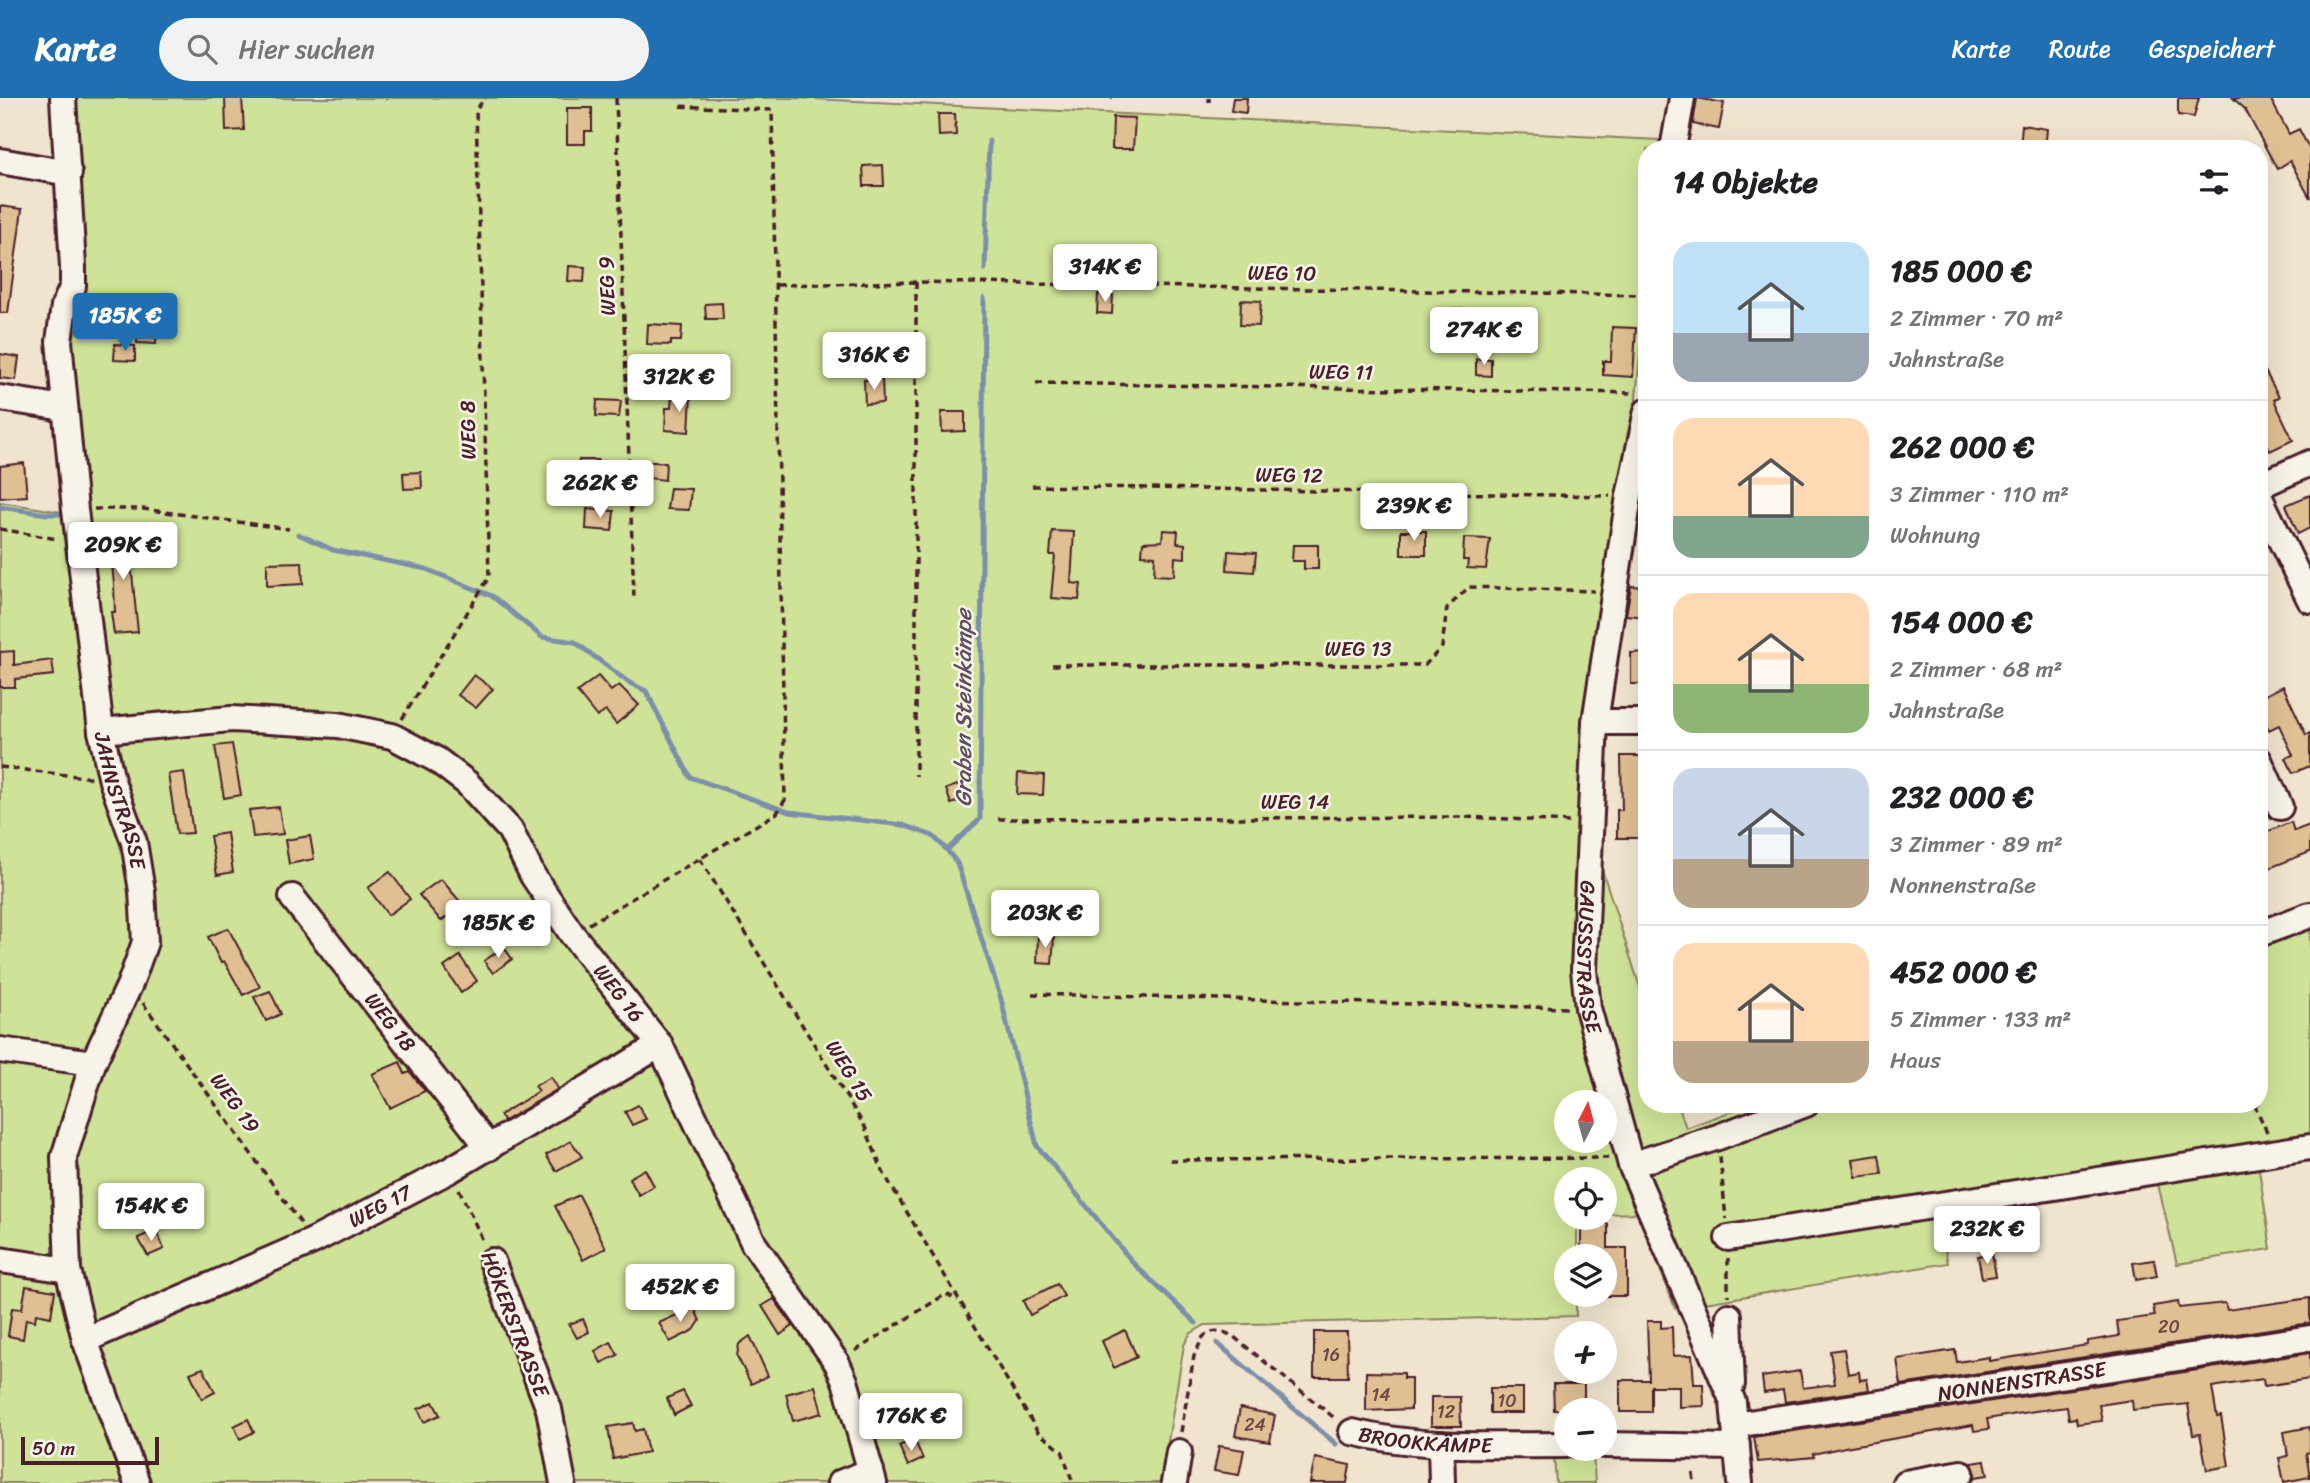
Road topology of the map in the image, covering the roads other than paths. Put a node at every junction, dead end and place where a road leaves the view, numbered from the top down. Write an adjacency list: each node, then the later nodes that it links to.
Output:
1 (63, 98): 5 (street, JAHNSTRASSE)
2 (1682, 98): 3 (street)
3 (1675, 140)
4 (0, 161): 5 (street)
5 (69, 173): 7 (street, JAHNSTRASSE)
6 (0, 398): 7 (street)
7 (64, 408): 15 (street, JAHNSTRASSE)
8 (1638, 454): 13 (street, GAUSSSTRASSE)
9 (2310, 463): 10 (street)
10 (2268, 482)
11 (2268, 514): 12 (street)
12 (2310, 600)
13 (1595, 722): 14 (street); 27 (street, GAUSSSTRASSE)
14 (1638, 722)
15 (101, 731): 21 (street, WEG 16); 23 (street, JAHNSTRASSE)
16 (2268, 780): 17 (street)
17 (2280, 807)
18 (292, 897): 26 (street, WEG 18)
19 (2310, 915): 20 (street)
20 (2268, 931)
21 (660, 1045): 26 (street, WEG 17); 42 (street, WEG 16)
22 (0, 1050): 23 (street)
23 (93, 1063): 31 (street, JAHNSTRASSE)
24 (1782, 1113): 27 (street)
25 (2310, 1147): 28 (street)
26 (489, 1148): 34 (street, WEG 17)
27 (1630, 1161): 35 (street, GAUSSSTRASSE)
28 (1728, 1238)
29 (0, 1260): 31 (street)
30 (492, 1261): 44 (street, HÖKERSTRASSE)
31 (68, 1270): 34 (street, JAHNSTRASSE)
32 (1729, 1316): 35 (street)
33 (2310, 1338): 35 (street, NONNENSTRASSE)
34 (85, 1340): 43 (street, JAHNSTRASSE)
35 (1735, 1424): 37 (street); 48 (street, GAUSSSTRASSE)
36 (1352, 1432): 38 (street, BROOKKÄMPE)
37 (1617, 1443)
38 (1441, 1444): 39 (street, BROOKKÄMPE); 47 (street)
39 (1554, 1445)
40 (1179, 1451): 46 (street)
41 (1961, 1473): 49 (street)
42 (872, 1477): 45 (street)
43 (137, 1483)
44 (563, 1483)
45 (840, 1483)
46 (1174, 1483)
47 (1442, 1483)
48 (1740, 1483)
49 (1905, 1483)

